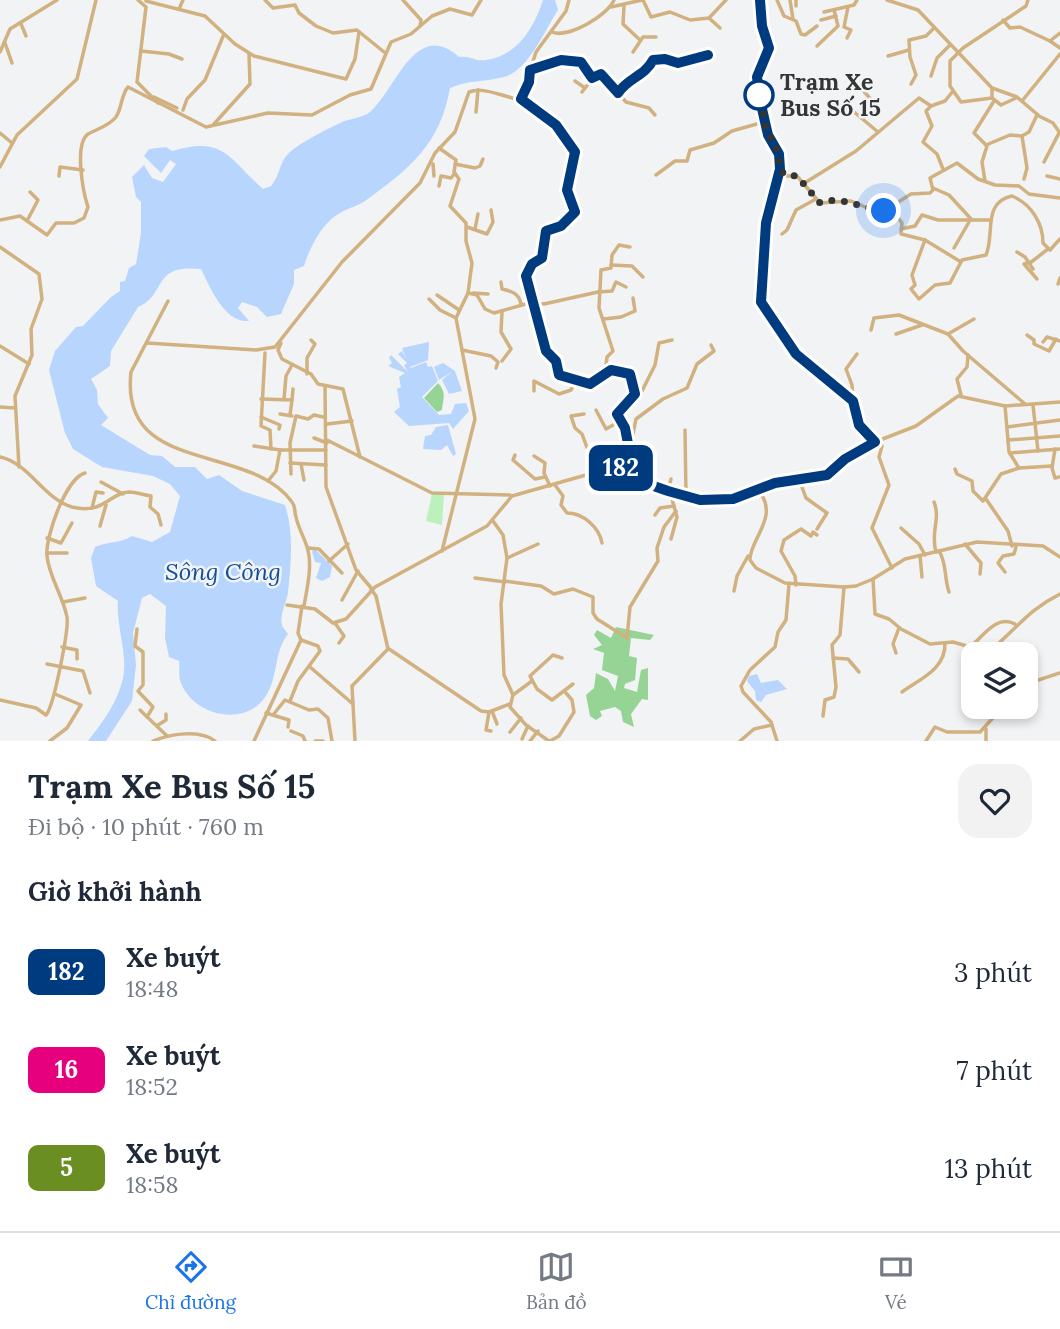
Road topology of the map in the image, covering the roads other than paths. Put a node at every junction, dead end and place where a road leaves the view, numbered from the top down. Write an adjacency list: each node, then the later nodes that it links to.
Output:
1 (57, 0): 32 (street)
2 (96, 0): 95 (street)
3 (138, 0): 19 (street)
4 (183, 0): 24 (street)
5 (265, 0): 38 (street)
6 (403, 0): 36 (street)
7 (481, 0): 36 (street)
8 (569, 0): 37 (street)
9 (614, 0): 22 (street)
10 (642, 0): 20 (street); 28 (street)
11 (726, 0): 28 (street)
12 (760, 0): 89 (street)
13 (778, 0): 29 (street)
14 (790, 0): 29 (street)
15 (796, 0): 21 (street)
16 (857, 0): 23 (street)
17 (887, 0): 35 (street)
18 (1028, 0): 31 (street)
19 (146, 2): 24 (street); 51 (street)
20 (624, 6): 22 (street); 44 (street)
21 (796, 6)
22 (611, 8): 37 (street)
23 (848, 8): 25 (street); 43 (street)
24 (179, 9): 40 (street)
25 (834, 10): 26 (street); 27 (street)
26 (824, 12)
27 (836, 16): 30 (street); 48 (street)
28 (709, 18): 34 (street)
29 (793, 19): 33 (street)
30 (821, 20)
31 (1003, 20): 45 (street); 55 (street)
32 (21, 24): 41 (street); 46 (street)
33 (817, 26)
34 (720, 27)
35 (934, 28): 47 (street); 50 (street)
36 (419, 29): 53 (street)
37 (552, 31): 62 (street)
38 (359, 32): 53 (street); 56 (street)
39 (1060, 33): 45 (street)
40 (224, 34): 56 (street); 83 (street)
41 (26, 36)
42 (656, 37): 44 (street)
43 (847, 38)
44 (640, 40): 54 (street)
45 (1050, 41): 49 (street)
46 (5, 43): 52 (street); 61 (street)
47 (950, 45): 55 (street); 63 (street)
48 (817, 46)
49 (1060, 48)
50 (909, 50): 59 (street); 67 (street)
51 (141, 51): 60 (street); 66 (street)
52 (0, 52)
53 (384, 52): 90 (street)
54 (633, 52)
55 (957, 53): 70 (street); 72 (street)
56 (249, 54): 90 (street)
57 (1060, 54): 77 (street)
58 (708, 55): 73 (street)
59 (888, 56)
60 (182, 59)
61 (12, 63)
62 (530, 70): 64 (street); 75 (street)
63 (930, 76)
64 (593, 78): 65 (street); 73 (street)
65 (575, 81)
66 (137, 82): 68 (street); 74 (street)
67 (911, 85)
68 (128, 87): 78 (street); 104 (street)
69 (861, 88): 87 (street)
70 (992, 88): 76 (street); 77 (street)
71 (478, 90): 75 (street); 84 (street); 97 (street)
72 (953, 91): 76 (street); 80 (street)
73 (618, 93): 85 (street)
74 (150, 96): 78 (street); 81 (street)
75 (521, 99): 156 (street)
76 (993, 99): 77 (street); 96 (street)
77 (1020, 99): 86 (street)
78 (161, 106): 82 (street)
79 (847, 106): 87 (street)
80 (931, 106): 91 (street); 103 (street)
81 (177, 108)
82 (170, 110): 83 (street); 88 (street)
83 (183, 110): 88 (street)
84 (476, 112)
85 (655, 115)
86 (1038, 115): 93 (street); 94 (street)
87 (863, 119): 91 (street)
88 (190, 120): 90 (street)
89 (764, 122): 102 (street); 106 (street)
90 (209, 127)
91 (878, 132): 113 (street)
92 (0, 133): 95 (street)
93 (1059, 133): 99 (street)
94 (1022, 136): 96 (street); 110 (street)
95 (13, 144): 101 (street)
96 (985, 145): 112 (street)
97 (439, 149): 100 (street); 108 (street); 171 (street)
98 (483, 159): 100 (street)
99 (1044, 162)
100 (455, 164): 105 (street)
101 (0, 167)
102 (780, 169): 113 (street); 197 (street)
103 (943, 169): 112 (street); 115 (street)
104 (83, 170): 107 (street); 124 (street)
105 (455, 173): 114 (street); 128 (street)
106 (656, 175)
107 (58, 176)
108 (434, 176)
109 (1047, 176): 111 (street)
110 (1024, 179)
111 (1060, 179)
112 (985, 181): 116 (street)
113 (803, 184): 120 (street)
114 (439, 186)
115 (933, 188): 121 (street); 127 (street)
116 (1013, 188): 118 (street); 119 (street)
117 (30, 192): 124 (street)
118 (1012, 196): 126 (street); 137 (street)
119 (1060, 198)
120 (816, 199): 121 (street); 131 (street)
121 (898, 204): 130 (street)
122 (491, 210): 129 (street)
123 (478, 214): 129 (street)
124 (28, 219): 125 (street)
125 (0, 220)
126 (991, 220): 127 (street); 139 (street)
127 (971, 221): 130 (street); 136 (street)
128 (467, 227): 129 (street); 150 (street)
129 (475, 229)
130 (901, 229): 132 (street)
131 (782, 234)
132 (925, 240): 139 (street); 139 (street)
133 (1060, 241): 137 (street)
134 (0, 247): 183 (street)
135 (630, 247): 141 (street)
136 (954, 248)
137 (1049, 248): 140 (street)
138 (1017, 252): 140 (street)
139 (961, 262)
140 (1030, 262): 142 (street); 145 (street)
141 (611, 265): 143 (street); 149 (street)
142 (1033, 269)
143 (643, 277)
144 (1060, 278): 147 (street)
145 (1037, 279)
146 (501, 282): 157 (street)
147 (1058, 284)
148 (626, 287): 149 (street)
149 (598, 292): 156 (street); 161 (street)
150 (470, 293): 151 (street); 158 (street); 159 (street)
151 (488, 294)
152 (437, 295): 158 (street)
153 (633, 298): 161 (street)
154 (429, 299): 160 (street)
155 (168, 301): 173 (street)
156 (533, 302): 157 (street); 188 (street)
157 (521, 304): 159 (street)
158 (459, 310): 160 (street)
159 (502, 312): 182 (street)
160 (456, 318): 178 (street)
161 (604, 319): 186 (street)
162 (974, 319): 166 (street)
163 (922, 325): 164 (street); 165 (street); 166 (street)
164 (871, 330)
165 (896, 334)
166 (948, 334): 181 (street)
167 (1027, 335): 168 (street)
168 (1059, 339): 172 (street)
169 (311, 340): 187 (street)
170 (673, 340): 192 (street)
171 (282, 341): 176 (street); 184 (street)
172 (1043, 342)
173 (147, 343): 177 (street); 253 (street)
174 (0, 345): 183 (street)
175 (711, 345): 230 (street)
176 (275, 347): 177 (street); 179 (street)
177 (256, 350): 179 (street)
178 (462, 350): 185 (street); 258 (street)
179 (265, 353): 194 (street)
180 (857, 355): 197 (street)
181 (968, 355): 193 (street); 199 (street)
182 (502, 360)
183 (29, 364): 203 (street)
184 (292, 365): 187 (street); 195 (street)
185 (496, 368)
186 (605, 373): 188 (street); 192 (street)
187 (307, 374): 189 (street)
188 (588, 383): 191 (street)
189 (325, 386): 209 (street); 210 (street)
190 (293, 389): 196 (street)
191 (534, 391)
192 (635, 393): 211 (street)
193 (961, 395): 201 (street); 222 (street)
194 (261, 399): 195 (street); 208 (street)
195 (284, 399): 196 (street)
196 (292, 400): 207 (street)
197 (853, 401): 222 (street)
198 (1060, 402): 200 (street)
199 (1027, 405): 200 (street); 201 (street)
200 (1033, 405): 213 (street)
201 (1005, 406): 215 (street)
202 (0, 407): 203 (street)
203 (15, 408): 241 (street)
204 (596, 410): 211 (street)
205 (280, 414): 207 (street)
206 (584, 414): 245 (street)
207 (293, 416): 209 (street); 228 (street)
208 (261, 417): 216 (street); 225 (street)
209 (324, 417): 214 (street)
210 (352, 421): 214 (street); 236 (street)
211 (620, 421): 230 (street)
212 (1060, 421): 213 (street)
213 (1035, 423): 215 (street); 220 (street)
214 (327, 424): 223 (street)
215 (1007, 427): 221 (street)
216 (279, 429)
217 (685, 430): 261 (street)
218 (1060, 436): 220 (street)
219 (314, 438): 223 (street)
220 (1037, 438): 221 (street); 231 (street)
221 (1008, 440): 232 (street)
222 (877, 441): 251 (street); 294 (street)
223 (327, 442): 229 (street); 236 (street)
224 (254, 446): 225 (street)
225 (271, 449): 227 (street)
226 (1057, 449): 231 (street); 240 (street)
227 (280, 450): 228 (street); 253 (street)
228 (290, 450): 229 (street); 237 (street)
229 (326, 450): 239 (street)
230 (629, 451): 242 (street)
231 (1038, 451): 232 (street)
232 (1010, 453): 243 (street)
233 (516, 455): 248 (street)
234 (534, 456): 248 (street)
235 (0, 457): 241 (street)
236 (360, 457): 258 (street)
237 (290, 463): 238 (street); 247 (street)
238 (301, 464): 239 (street); 252 (street)
239 (327, 465): 280 (street)
240 (1052, 466): 243 (street); 249 (street)
241 (19, 467): 264 (street)
242 (621, 468): 245 (street); 257 (street)
243 (1018, 468): 263 (street)
244 (955, 469): 263 (street)
245 (596, 472): 255 (street)
246 (85, 473): 264 (street)
247 (291, 474)
248 (545, 477): 255 (street)
249 (1059, 477)
250 (671, 479): 257 (street)
251 (800, 479): 256 (street); 275 (street)
252 (304, 480)
253 (268, 481): 284 (street)
254 (101, 482): 260 (street)
255 (552, 486): 262 (street); 279 (street)
256 (757, 489): 261 (street); 289 (street)
257 (669, 492): 261 (street); 268 (street)
258 (454, 493): 262 (street); 285 (street)
259 (103, 494): 267 (street)
260 (123, 494): 266 (street); 272 (street)
261 (686, 496)
262 (506, 497): 270 (street)
263 (986, 499): 283 (street)
264 (62, 502): 267 (street); 277 (street)
265 (934, 502): 286 (street)
266 (106, 505): 267 (street); 273 (street)
267 (92, 508)
268 (675, 509): 269 (street); 278 (street); 302 (street)
269 (655, 514)
270 (493, 521): 285 (street); 292 (street)
271 (72, 523): 277 (street)
272 (161, 525)
273 (100, 526)
274 (901, 528): 290 (street)
275 (817, 529)
276 (817, 535): 304 (street)
277 (47, 538): 287 (street)
278 (671, 539)
279 (602, 542)
280 (348, 544): 293 (street); 295 (street)
281 (538, 544): 292 (street)
282 (965, 544): 283 (street); 286 (street); 298 (street)
283 (1014, 547): 291 (street); 296 (street)
284 (308, 548): 293 (street); 314 (street)
285 (442, 551): 306 (street)
286 (937, 551): 290 (street); 308 (street)
287 (47, 553): 288 (street); 312 (street)
288 (67, 553)
289 (750, 555): 303 (street); 307 (street)
290 (922, 556): 294 (street); 299 (street)
291 (1060, 556)
292 (507, 558): 302 (street)
293 (329, 561): 297 (street)
294 (892, 568): 301 (street)
295 (358, 571): 306 (street); 311 (street)
296 (1005, 572)
297 (342, 573)
298 (980, 574)
299 (922, 577)
300 (475, 578): 302 (street)
301 (873, 579): 305 (street); 317 (street)
302 (505, 581): 341 (street)
303 (789, 584): 304 (street); 357 (street)
304 (796, 585): 305 (street)
305 (844, 587): 327 (street)
306 (372, 589): 315 (street); 324 (street)
307 (734, 591)
308 (949, 592)
309 (1060, 594): 316 (street)
310 (85, 598): 312 (street)
311 (342, 600)
312 (63, 602): 323 (street)
313 (287, 604): 314 (street)
314 (303, 606): 315 (street); 319 (street)
315 (335, 623): 321 (street)
316 (1015, 624): 320 (street); 322 (street)
317 (899, 628): 322 (street); 325 (street)
318 (137, 629): 352 (street)
319 (301, 640): 331 (street); 348 (street)
320 (1001, 642)
321 (339, 643)
322 (945, 643): 339 (street)
323 (62, 648): 328 (street); 330 (street)
324 (388, 649): 344 (street); 347 (street)
325 (896, 653)
326 (562, 658): 335 (street)
327 (833, 658): 332 (street); 351 (street)
328 (76, 659)
329 (47, 664): 330 (street)
330 (60, 666): 337 (street); 340 (street)
331 (309, 666): 343 (street); 344 (street)
332 (859, 672)
333 (1060, 673): 334 (street)
334 (1038, 680)
335 (532, 681): 336 (street); 341 (street)
336 (573, 684)
337 (90, 692)
338 (566, 692): 375 (street)
339 (902, 692)
340 (55, 694): 342 (street); 365 (street)
341 (513, 695): 345 (street)
342 (0, 700)
343 (290, 701): 350 (street); 372 (street)
344 (353, 704): 373 (street)
345 (510, 704): 347 (street); 353 (street)
346 (140, 710): 352 (street)
347 (490, 711): 356 (street); 360 (street)
348 (266, 713): 350 (street); 368 (street)
349 (166, 714): 355 (street)
350 (273, 715): 369 (street)
351 (823, 716)
352 (147, 717): 355 (street)
353 (521, 718): 358 (street); 362 (street)
354 (993, 719): 359 (street)
355 (158, 724): 363 (street)
356 (497, 724)
357 (772, 725): 376 (street); 377 (street)
358 (528, 726): 361 (street); 364 (street)
359 (986, 727): 378 (street); 379 (street)
360 (491, 731)
361 (538, 731): 374 (street); 375 (street)
362 (510, 732)
363 (169, 736): 366 (street); 367 (street)
364 (522, 739)
365 (50, 741)
366 (153, 741)
367 (215, 741)
368 (254, 741)
369 (305, 741)
370 (315, 741): 371 (street)
371 (323, 741)
372 (332, 741)
373 (355, 741)
374 (530, 741)
375 (549, 741)
376 (740, 741)
377 (778, 741)
378 (926, 741)
379 (986, 741)

